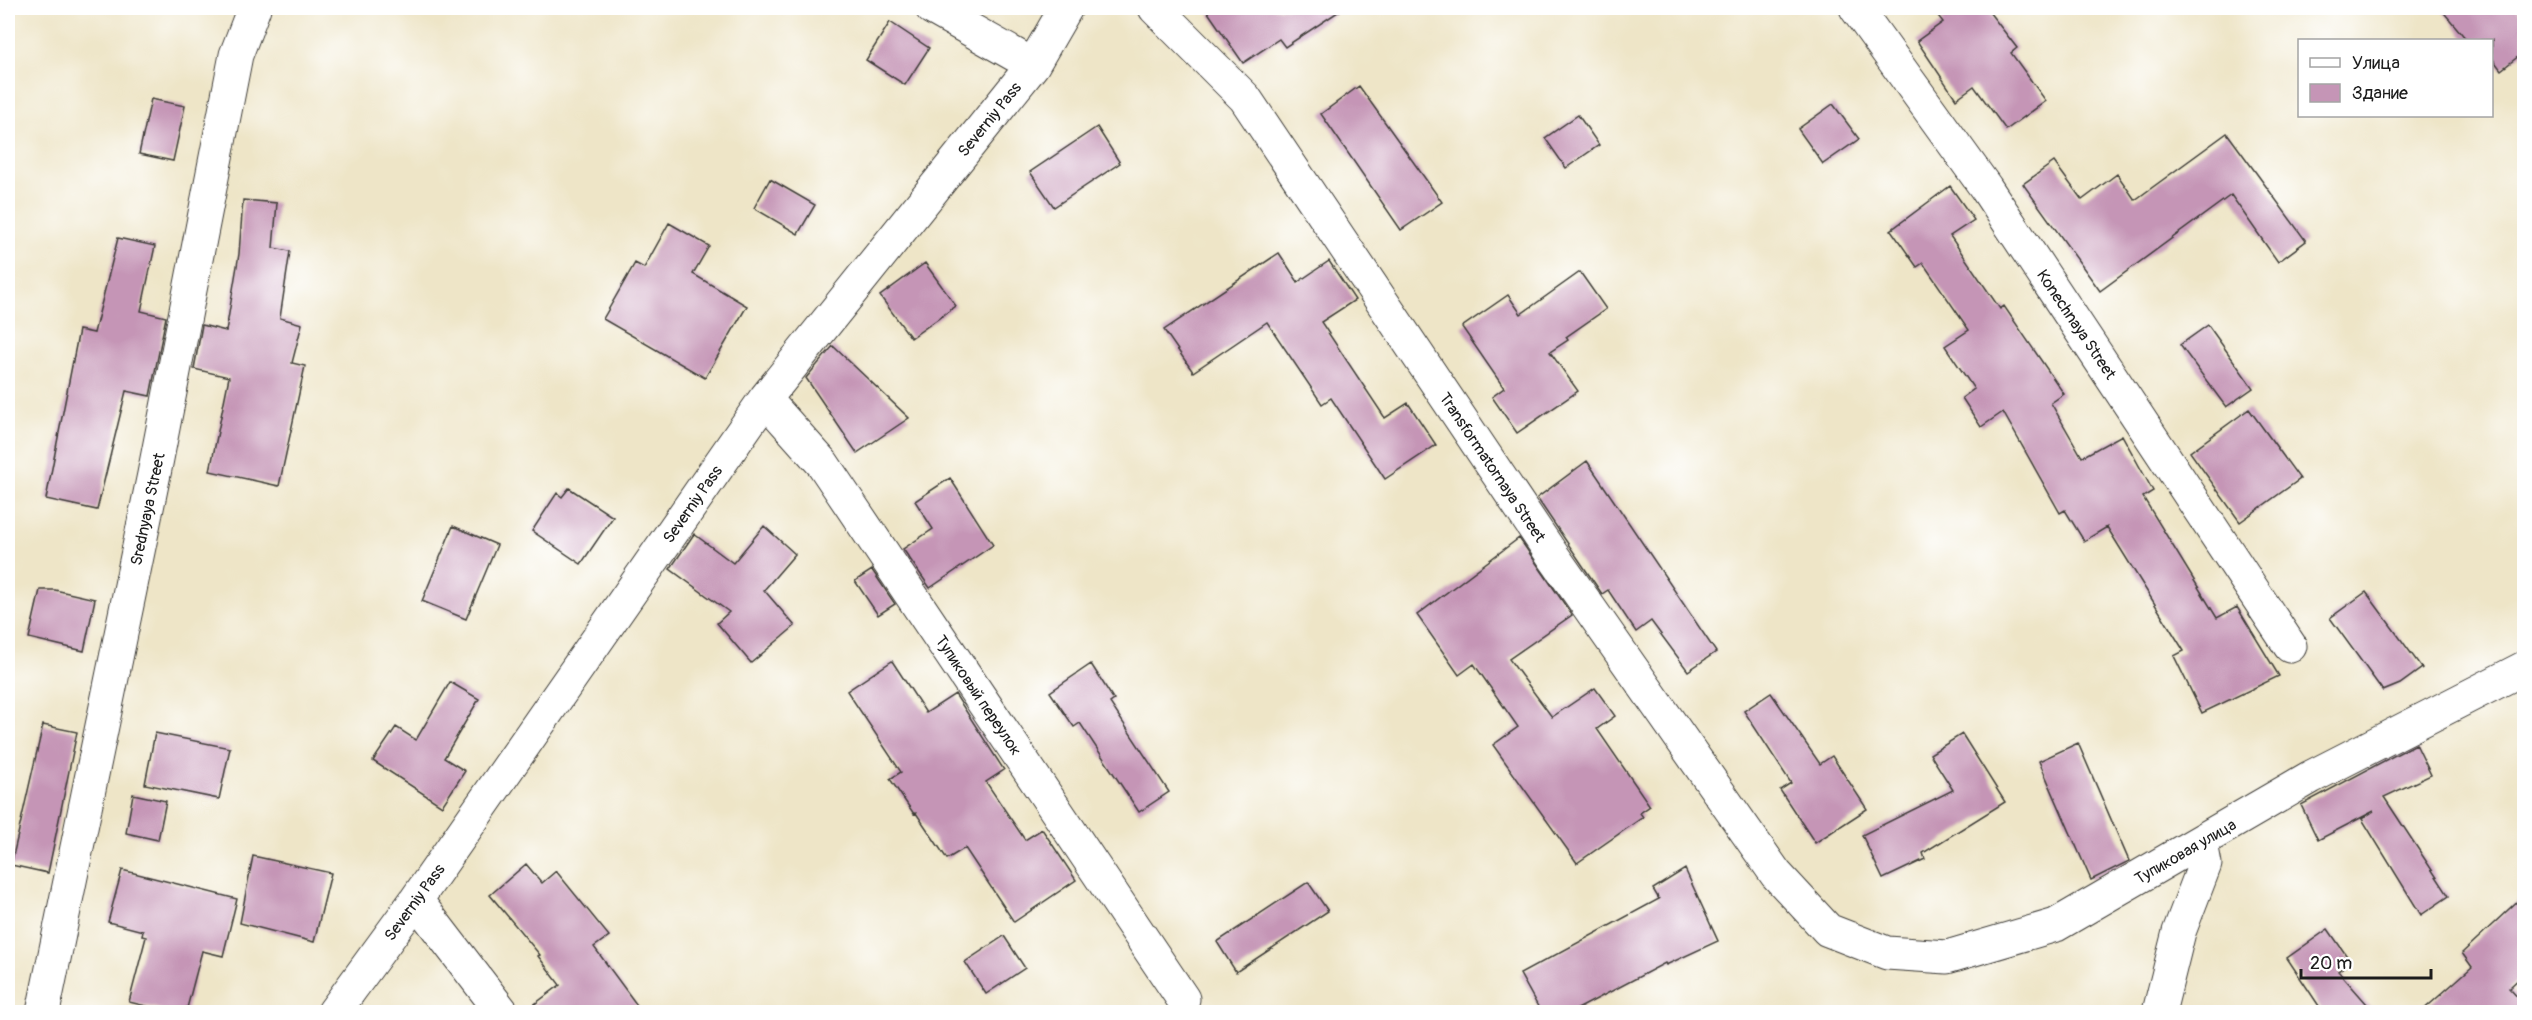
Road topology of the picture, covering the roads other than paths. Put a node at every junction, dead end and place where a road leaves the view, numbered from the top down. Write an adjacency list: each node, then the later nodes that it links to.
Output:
1 (254, 8): 14 (street, Srednyaya Street)
2 (932, 8): 6 (street)
3 (1066, 8): 6 (street, Severniy Pass)
4 (1155, 8): 12 (street, Transformatornaya Street)
5 (1856, 8): 8 (street, Konechnaya Street)
6 (1033, 65): 7 (street, Severniy Pass)
7 (765, 399): 11 (street, Severniy Pass); 13 (street, Тупиковый переулок)
8 (2290, 646)
9 (2524, 668): 10 (street, Тупиковая улица)
10 (2201, 843): 12 (street, Тупиковая улица); 17 (street)
11 (416, 900): 15 (street, Severniy Pass); 16 (street)
12 (1828, 930)
13 (1183, 999)
14 (43, 1012)
15 (334, 1012)
16 (502, 1012)
17 (2159, 1012)

